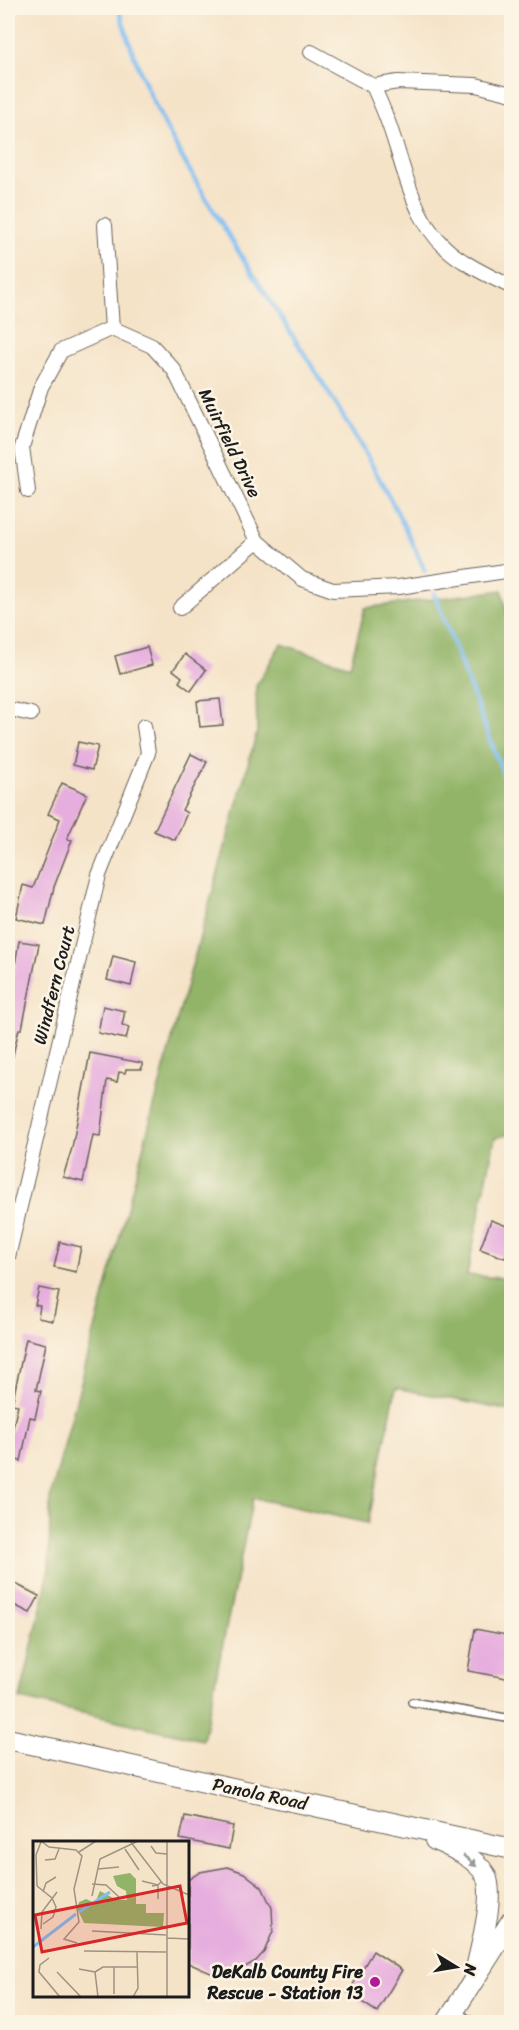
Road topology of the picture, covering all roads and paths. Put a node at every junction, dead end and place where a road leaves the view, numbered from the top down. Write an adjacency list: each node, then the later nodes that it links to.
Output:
1 (312, 52): 2 (street)
2 (373, 86): 3 (street); 5 (street)
3 (512, 94)
4 (105, 225): 6 (street)
5 (512, 287)
6 (112, 328): 7 (street); 8 (street, Muirfield Drive)
7 (28, 491)
8 (257, 541): 9 (street, Muirfield Drive); 10 (street)
9 (512, 570)
10 (180, 608)
11 (8, 709): 12 (street)
12 (31, 714)
13 (144, 726): 14 (street, Windfern Court)
14 (8, 1257)
15 (412, 1702): 16 (lane)
16 (512, 1719)
17 (8, 1739): 18 (main road, Panola Road)
18 (400, 1825): 19 (main road, Panola Road); 21 (main road, one-way to 21)
19 (512, 1849)
20 (510, 1924): 21 (main road)
21 (474, 1979): 22 (main road)
22 (450, 2017): 23 (lane)
23 (472, 2022)

